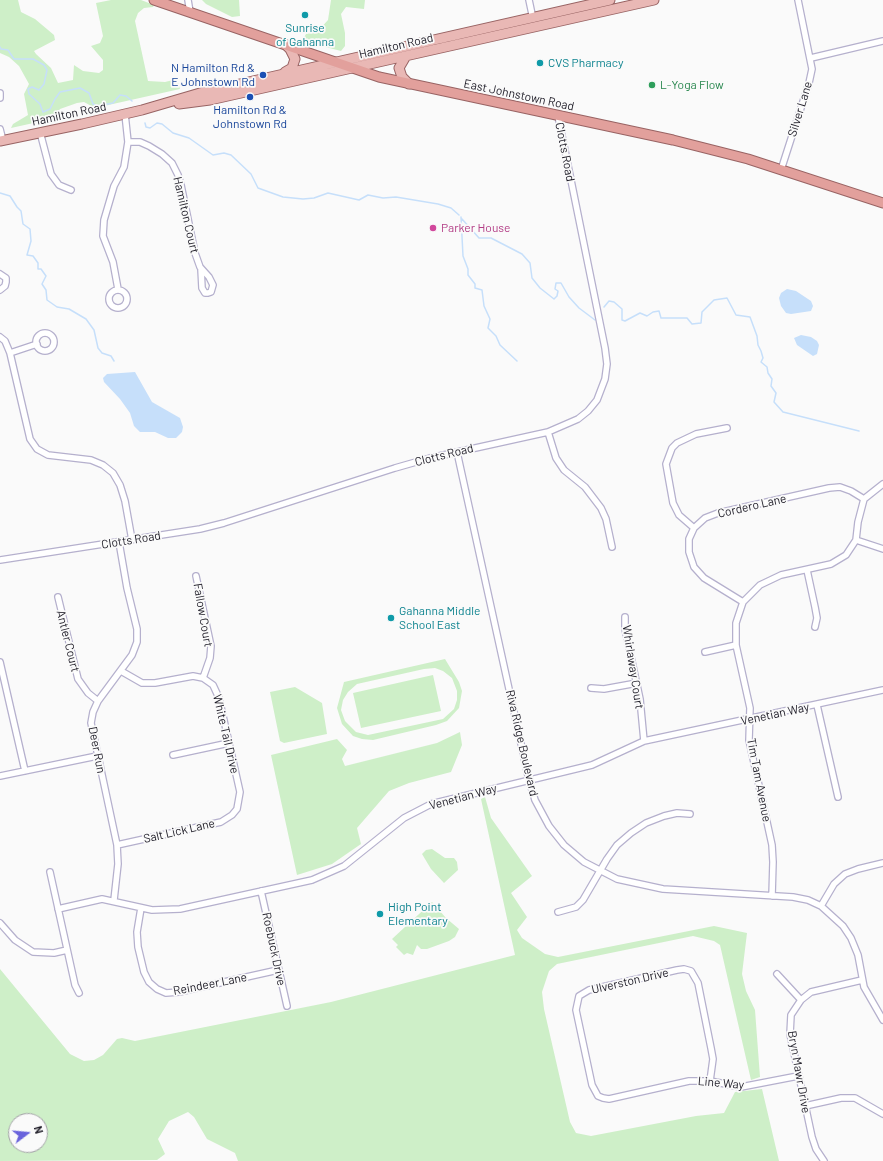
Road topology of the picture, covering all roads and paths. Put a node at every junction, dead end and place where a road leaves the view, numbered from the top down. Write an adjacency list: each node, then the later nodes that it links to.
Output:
1 (154, 0): 7 (highway, East Johnstown Road)
2 (188, 0): 7 (street)
3 (529, 0): 8 (street)
4 (610, 0): 8 (main road, Hamilton Road)
5 (654, 0): 8 (main road, Hamilton Road)
6 (798, 0): 12 (street, Silver Lane)
7 (190, 12): 10 (highway, East Johnstown Road)
8 (534, 22): 11 (main road, Hamilton Road); 13 (main road, Hamilton Road)
9 (883, 41): 12 (street)
10 (285, 44): 13 (highway, East Johnstown Road); 15 (main road)
11 (406, 56): 14 (main road, Hamilton Road); 16 (main road)
12 (811, 58): 26 (street, Silver Lane)
13 (335, 62): 14 (highway, East Johnstown Road); 15 (main road, Hamilton Road)
14 (351, 68): 16 (highway, East Johnstown Road); 19 (main road, Hamilton Road)
15 (281, 74): 19 (main road, Hamilton Road)
16 (409, 84): 21 (highway, East Johnstown Road)
17 (0, 93): 18 (street)
18 (0, 98)
19 (142, 110): 20 (main road, Hamilton Road)
20 (125, 114): 23 (main road, Hamilton Road); 25 (street)
21 (558, 116): 26 (highway, East Johnstown Road); 37 (street, Clotts Road)
22 (0, 129): 24 (street)
23 (40, 132): 24 (main road, Hamilton Road); 27 (street)
24 (2, 141)
25 (128, 142): 29 (street, Hamilton Court); 31 (street)
26 (781, 170): 28 (highway, East Johnstown Road)
27 (71, 190)
28 (883, 203)
29 (201, 269)
30 (0, 274): 32 (street)
31 (118, 289)
32 (0, 290)
33 (0, 337): 35 (street)
34 (36, 344): 35 (street)
35 (10, 353): 42 (street)
36 (727, 428): 41 (street)
37 (548, 432): 38 (street, Clotts Road); 45 (street)
38 (457, 452): 42 (street, Clotts Road); 71 (street, Riva Ridge Boulevard)
39 (883, 484): 40 (street)
40 (864, 499): 41 (street, Cordero Lane); 43 (street, Tim Tam Avenue)
41 (694, 528): 51 (street)
42 (132, 540): 44 (street, Clotts Road)
43 (856, 540): 46 (street); 48 (street, Tim Tam Avenue)
44 (119, 542): 47 (street, Clotts Road); 57 (street, Deer Run)
45 (612, 547)
46 (883, 549)
47 (0, 560)
48 (807, 570): 51 (street, Tim Tam Avenue); 53 (street)
49 (196, 576): 58 (street, Fallow Court)
50 (58, 597): 62 (street, Antler Court)
51 (744, 602): 54 (street, Tim Tam Avenue)
52 (625, 617): 59 (street, Whirlaway Court)
53 (815, 627)
54 (736, 645): 55 (street); 64 (street, Tim Tam Avenue)
55 (705, 652)
56 (0, 662): 69 (street)
57 (121, 671): 58 (street); 62 (street, Deer Run)
58 (203, 678): 66 (street, White Tail Drive)
59 (637, 682): 60 (street); 65 (street, Whirlaway Court)
60 (591, 688)
61 (883, 690): 63 (street, Venetian Way)
62 (98, 701): 68 (street, Deer Run)
63 (816, 705): 64 (street, Venetian Way); 72 (street)
64 (750, 718): 65 (street, Venetian Way); 80 (street, Tim Tam Avenue)
65 (644, 741): 71 (street, Venetian Way)
66 (229, 744): 67 (street); 73 (street, White Tail Drive)
67 (174, 755)
68 (97, 756): 69 (street); 75 (street, Deer Run)
69 (25, 771): 70 (street)
70 (0, 776)
71 (529, 780): 77 (street, Riva Ridge Boulevard); 79 (street, Venetian Way)
72 (838, 797)
73 (237, 809): 75 (street, Salt Lick Lane)
74 (690, 814): 77 (street)
75 (117, 845): 81 (street, Deer Run)
76 (883, 863): 82 (street)
77 (600, 871): 80 (street, Riva Ridge Boulevard); 85 (street)
78 (50, 872): 84 (street)
79 (261, 891): 83 (street, Venetian Way); 88 (street, Roebuck Drive)
80 (772, 896): 82 (street, Riva Ridge Boulevard)
81 (114, 900): 83 (street, Venetian Way); 84 (street, Venetian Way)
82 (821, 906): 90 (street, Riva Ridge Boulevard)
83 (140, 908): 88 (street, Reindeer Lane)
84 (58, 909): 87 (street)
85 (558, 912)
86 (0, 923): 87 (street)
87 (67, 950): 91 (street)
88 (278, 970): 93 (street, Roebuck Drive)
89 (777, 974): 92 (street)
90 (862, 980): 92 (street); 94 (street, Riva Ridge Boulevard)
91 (79, 993)
92 (801, 1000): 95 (street, Bryn Mawr Drive)
93 (287, 1006)
94 (883, 1020)
95 (798, 1076): 96 (street, Line Way); 98 (street, Bryn Mawr Drive)
96 (710, 1081): 97 (street, Line Way); 97 (street, Ulverston Drive)
97 (598, 1096)
98 (805, 1106): 99 (street); 100 (street, Bryn Mawr Drive)
99 (883, 1114)
100 (824, 1161)

